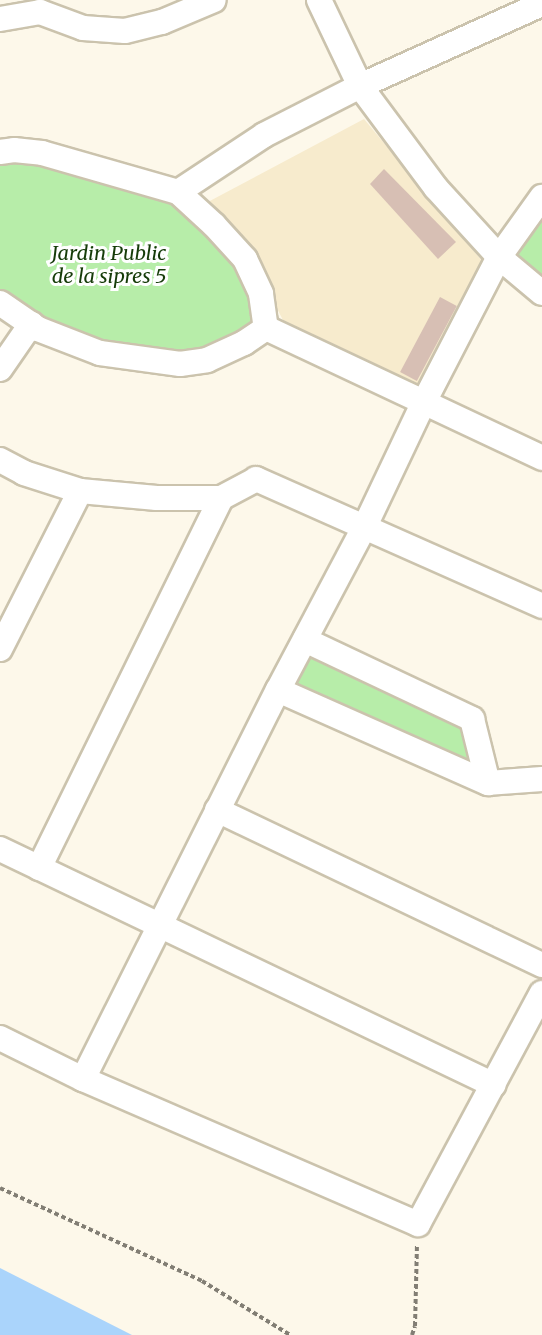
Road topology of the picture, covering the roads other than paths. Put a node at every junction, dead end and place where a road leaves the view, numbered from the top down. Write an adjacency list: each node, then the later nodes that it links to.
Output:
1 (214, 0): 5 (street)
2 (319, 0): 7 (street)
3 (542, 4): 7 (street)
4 (39, 6): 5 (street); 6 (street)
5 (190, 6)
6 (0, 18)
7 (360, 86): 9 (street); 11 (street)
8 (0, 152): 9 (street)
9 (178, 192): 15 (street)
10 (542, 197): 11 (street)
11 (500, 257): 12 (street); 17 (street)
12 (542, 292)
13 (0, 303): 14 (street)
14 (31, 324): 15 (street); 16 (street)
15 (267, 328): 17 (street)
16 (0, 369)
17 (424, 402): 18 (street); 22 (street)
18 (542, 458)
19 (0, 460): 20 (street)
20 (80, 491): 21 (street); 25 (street)
21 (221, 498): 22 (street); 31 (street)
22 (365, 526): 23 (street); 24 (street)
23 (542, 606)
24 (305, 640): 26 (street); 28 (street)
25 (0, 649)
26 (278, 690): 28 (street); 29 (street)
27 (542, 779): 28 (street)
28 (488, 783)
29 (217, 810): 32 (street); 33 (street)
30 (0, 849): 31 (street)
31 (39, 868): 32 (street)
32 (160, 926): 36 (street); 37 (street)
33 (542, 964)
34 (542, 993): 37 (street)
35 (0, 1038): 36 (street)
36 (83, 1079): 37 (street)
37 (494, 1085)

